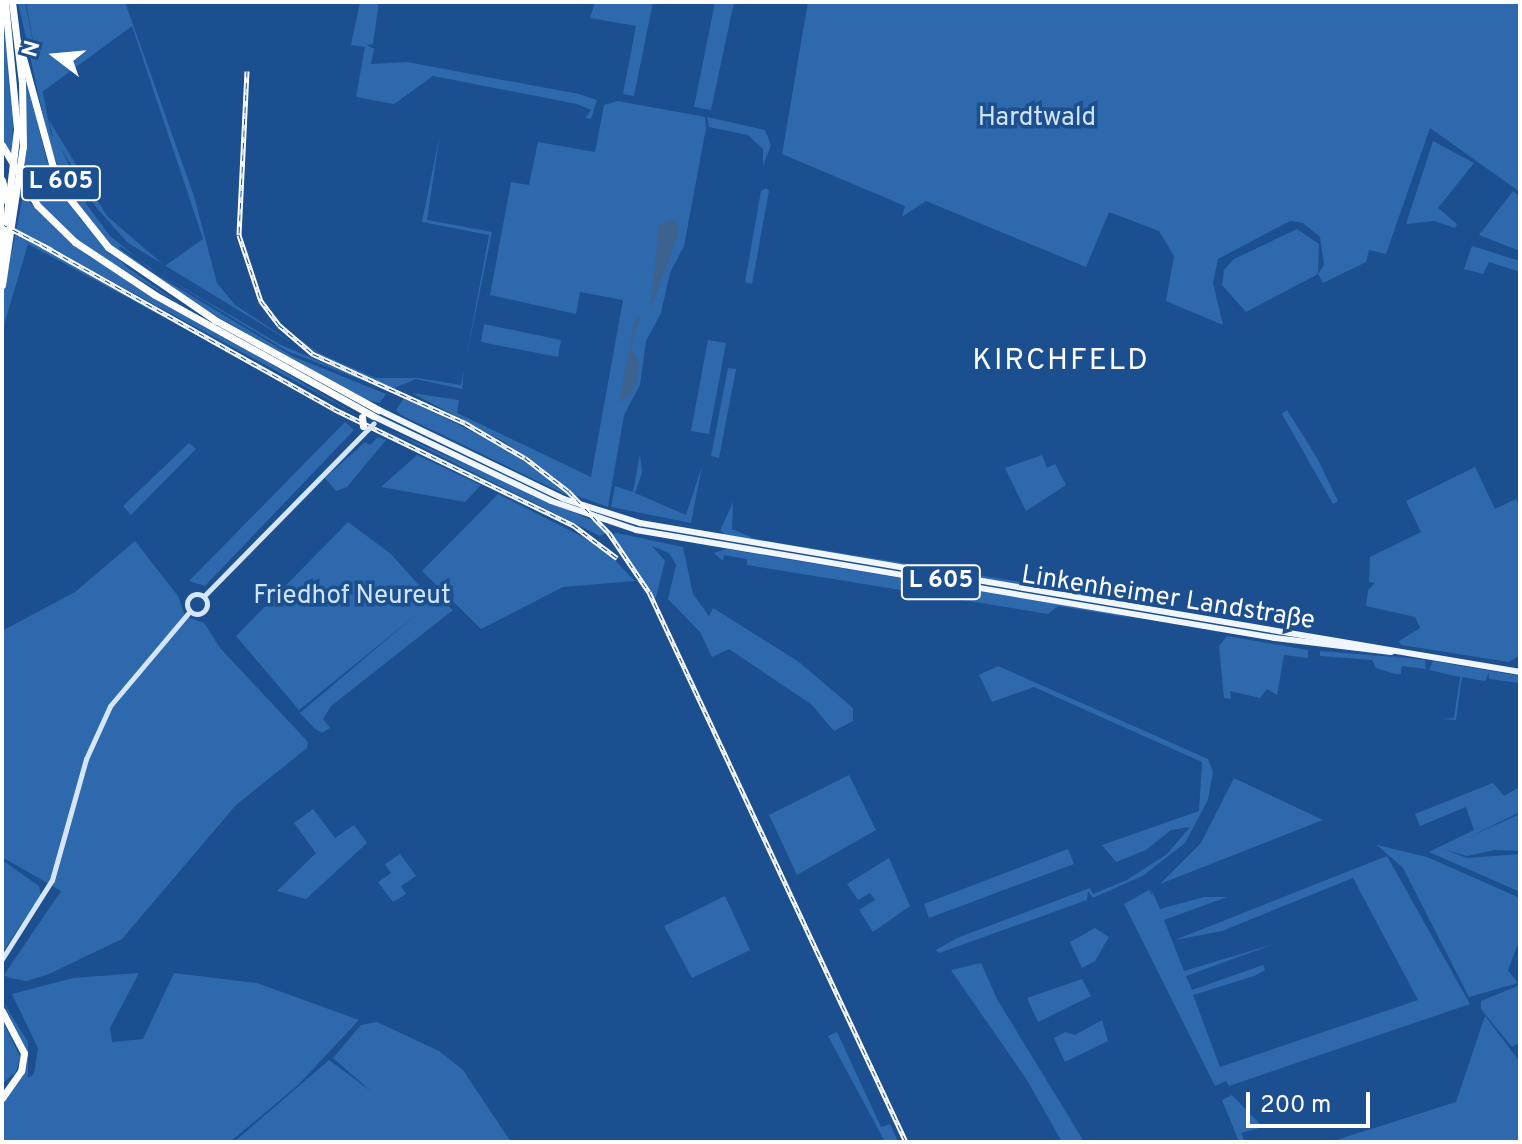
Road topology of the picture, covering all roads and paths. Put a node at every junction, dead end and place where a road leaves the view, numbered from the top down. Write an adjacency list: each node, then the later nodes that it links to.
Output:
1 (5, 2): 6 (highway)
2 (12, 2): 3 (highway)
3 (19, 43): 7 (highway); 8 (highway, L 605)
4 (2, 145): 8 (highway, L 605, bridge)
5 (2, 180): 6 (highway)
6 (3, 252)
7 (2, 285)
8 (372, 419): 9 (main road); 11 (main road, Linkenheimer Landstraße / L 605); 11 (main road, Linkenheimer Landstraße / L 605)
9 (204, 596): 10 (main road); 10 (main road)
10 (190, 611): 13 (main road)
11 (1410, 653): 12 (main road, Linkenheimer Landstraße / L 605)
12 (1520, 672)
13 (2, 959)
14 (2, 1014): 15 (highway); 16 (highway)
15 (2, 1085)
16 (2, 1098)

